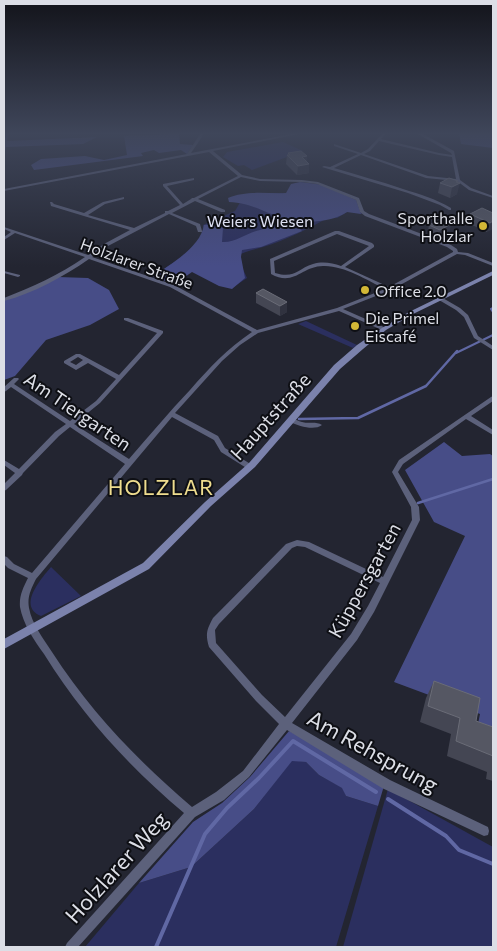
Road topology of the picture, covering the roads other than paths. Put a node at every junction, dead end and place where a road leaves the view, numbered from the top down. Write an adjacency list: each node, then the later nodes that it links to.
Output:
1 (65, 178): 8 (street)
2 (236, 178): 11 (street)
3 (252, 178): 23 (street)
4 (361, 178): 14 (street)
5 (441, 178): 7 (street)
6 (193, 179): 13 (street)
7 (458, 180): 9 (street)
8 (4, 190)
9 (493, 197)
10 (123, 198): 17 (street)
11 (193, 199): 13 (street); 15 (street)
12 (51, 203): 17 (street)
13 (181, 204): 16 (street)
14 (449, 209)
15 (222, 211)
16 (167, 212): 19 (street); 20 (street)
17 (84, 215): 19 (street)
18 (4, 228): 21 (street, Holzlarer Straße)
19 (134, 230): 24 (street)
20 (200, 231)
21 (14, 232): 22 (street); 24 (street, Holzlarer Straße)
22 (4, 240)
23 (456, 253): 25 (street); 30 (street)
24 (87, 257): 32 (street); 36 (street, Holzlarer Straße)
25 (493, 264)
26 (341, 268): 26 (street); 30 (street)
27 (4, 272): 29 (street)
28 (493, 273): 31 (main road, Hauptstraße)
29 (18, 276)
30 (389, 288): 33 (street)
31 (441, 299): 35 (main road, Hauptstraße); 37 (street)
32 (4, 300)
33 (339, 309): 35 (street); 36 (street)
34 (126, 319): 39 (street)
35 (384, 329): 45 (main road, Hauptstraße)
36 (256, 332): 43 (street)
37 (493, 348)
38 (88, 360): 39 (street)
39 (119, 378): 46 (street)
40 (16, 379): 41 (street, Am Tiergarten)
41 (7, 386): 46 (street, Am Tiergarten)
42 (493, 398): 44 (street, Küppersgarten)
43 (171, 414): 50 (street); 51 (street)
44 (467, 416): 48 (street); 56 (street, Küppersgarten)
45 (292, 420): 47 (street); 51 (main road, Hauptstraße)
46 (70, 425): 50 (street, Am Tiergarten); 52 (street)
47 (319, 425)
48 (493, 433)
49 (4, 462): 52 (street)
50 (129, 464): 55 (street)
51 (250, 467): 57 (main road, Hauptstraße)
52 (20, 472): 53 (street)
53 (4, 488)
54 (4, 559): 55 (street)
55 (34, 577): 57 (street)
56 (385, 582): 59 (street, Küppersgarten); 59 (street)
57 (32, 628): 58 (main road); 60 (street)
58 (4, 644)
59 (286, 724): 60 (street, Am Rehsprung); 61 (street, Am Rehsprung)
60 (191, 813): 62 (street, Holzlarer Weg)
61 (484, 832)
62 (71, 947)

